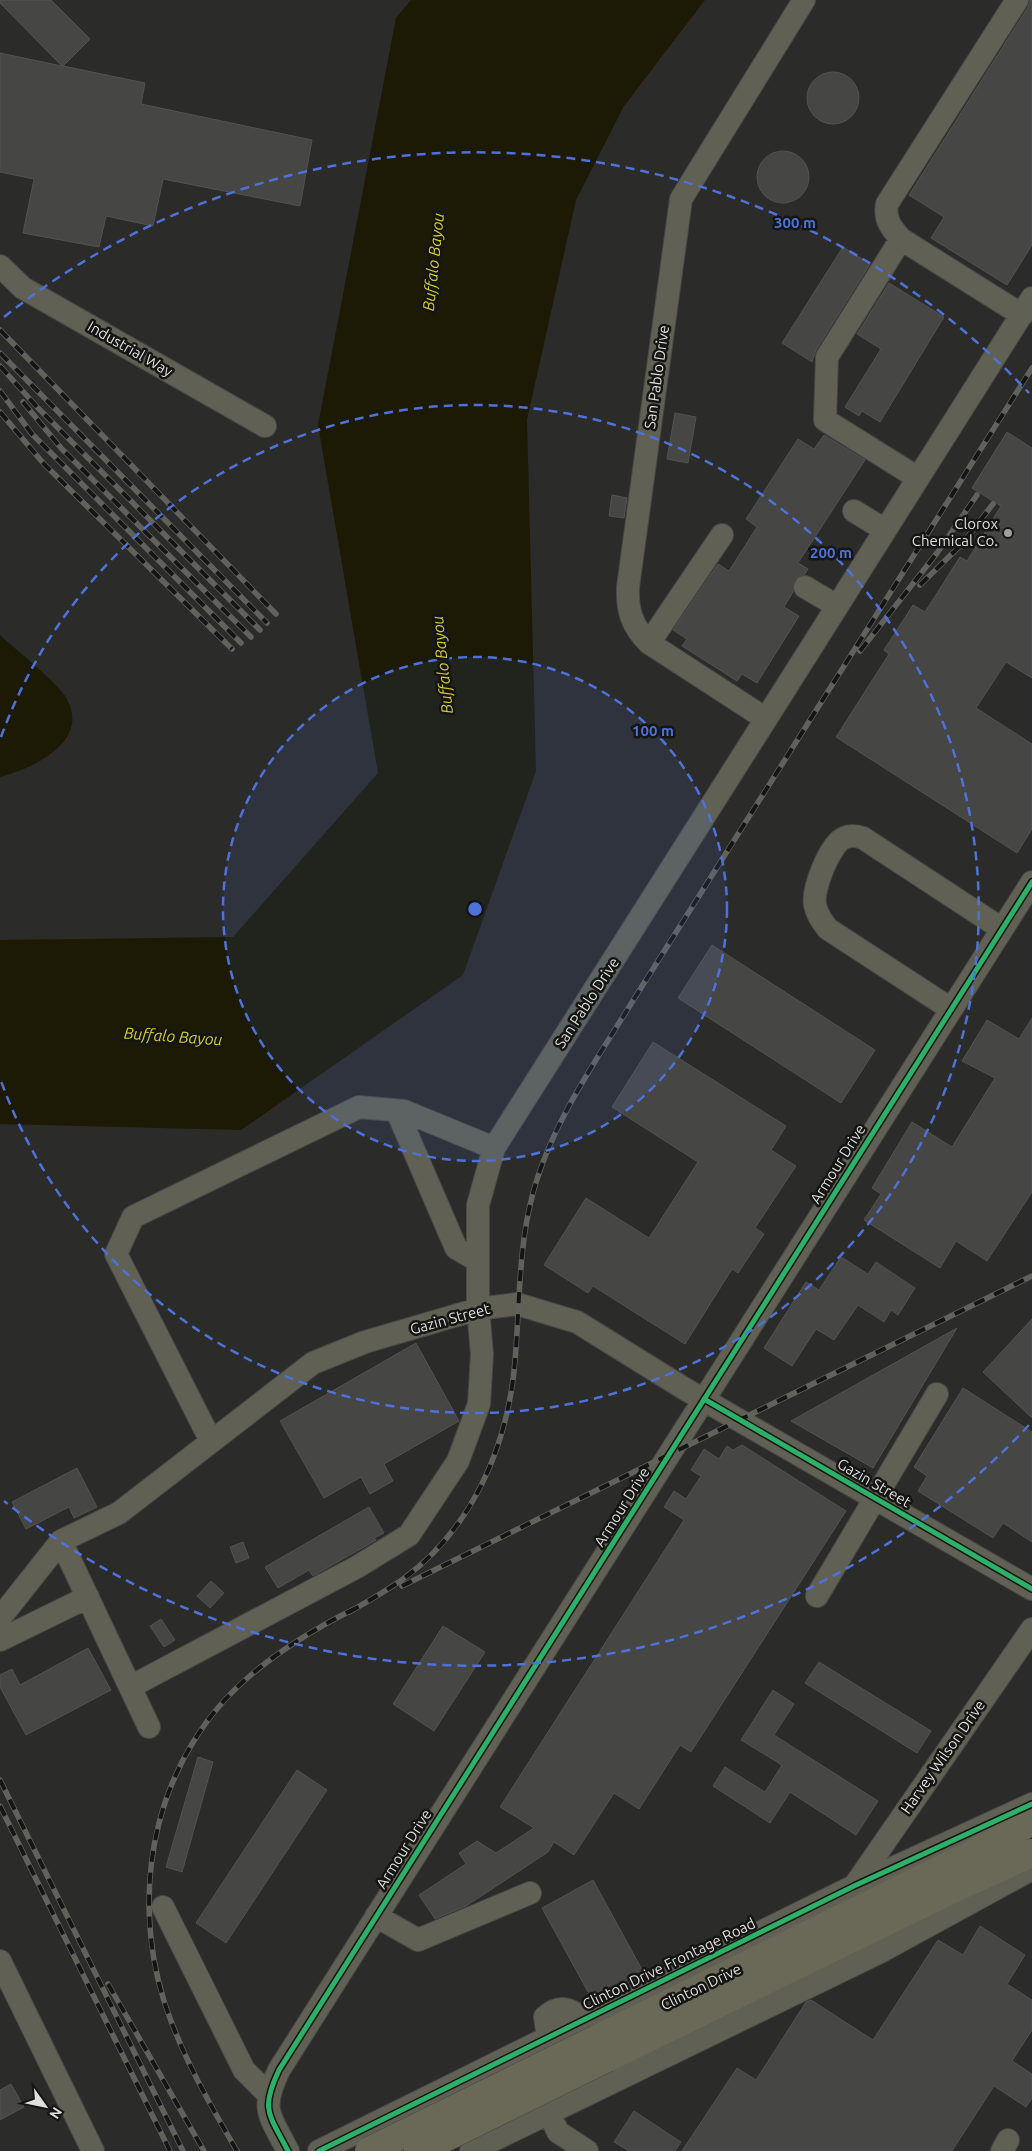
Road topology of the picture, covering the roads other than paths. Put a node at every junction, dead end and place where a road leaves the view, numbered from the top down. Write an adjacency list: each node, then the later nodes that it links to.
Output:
1 (804, 0): 13 (street, San Pablo Drive)
2 (1018, 0): 3 (street)
3 (901, 240): 5 (street); 7 (street)
4 (0, 266): 6 (street, Industrial Way)
5 (1027, 306): 7 (street, San Pablo Drive)
6 (265, 426)
7 (918, 478): 9 (street, San Pablo Drive)
8 (854, 511): 9 (street)
9 (885, 530): 12 (street, San Pablo Drive)
10 (722, 535): 13 (street)
11 (804, 587): 12 (street)
12 (837, 606): 14 (street, San Pablo Drive)
13 (649, 643): 14 (street, San Pablo Drive)
14 (766, 719): 19 (street, San Pablo Drive)
15 (1032, 882): 16 (street, Armour Drive)
16 (1002, 929): 17 (street, Armour Drive); 17 (street)
17 (951, 1010): 23 (street, Armour Drive)
18 (397, 1110): 19 (street); 20 (street); 24 (street)
19 (494, 1148): 20 (street, San Pablo Drive)
20 (478, 1261): 21 (street, San Pablo Drive)
21 (478, 1310): 23 (street, Gazin Street); 24 (street, Gazin Street); 33 (street, San Pablo Drive)
22 (937, 1394): 25 (street)
23 (704, 1398): 25 (street, Gazin Street); 42 (street, Armour Drive)
24 (211, 1442): 26 (street, Gazin Street)
25 (875, 1498): 27 (street, Gazin Street); 28 (street)
26 (61, 1541): 29 (street); 30 (street)
27 (1032, 1588)
28 (816, 1596)
29 (88, 1598): 32 (street); 33 (street)
30 (0, 1618)
31 (1032, 1629): 39 (street, Harvey Wilson Drive)
32 (0, 1640)
33 (130, 1687): 34 (street)
34 (149, 1727)
35 (1032, 1804): 39 (street, Clinton Drive Frontage Road)
36 (1032, 1821): 44 (main road, Clinton Drive)
37 (1032, 1853): 44 (main road, Clinton Drive)
38 (1032, 1870): 47 (street)
39 (854, 1886): 44 (street, Clinton Drive Frontage Road)
40 (530, 1893): 42 (street)
41 (163, 1907): 46 (street)
42 (376, 1916): 46 (street, Armour Drive)
43 (0, 1961): 49 (street)
44 (595, 2039): 45 (street, Clinton Drive Frontage Road); 52 (main road, Clinton Drive, bridge); 53 (main road, Clinton Drive, bridge)
45 (519, 2052): 47 (street); 51 (street, Clinton Drive Frontage Road)
46 (267, 2094): 50 (street)
47 (549, 2113): 48 (street); 54 (street)
48 (581, 2150)
49 (93, 2151)
50 (288, 2151)
51 (319, 2151)
52 (369, 2151)
53 (418, 2151)
54 (471, 2151)

